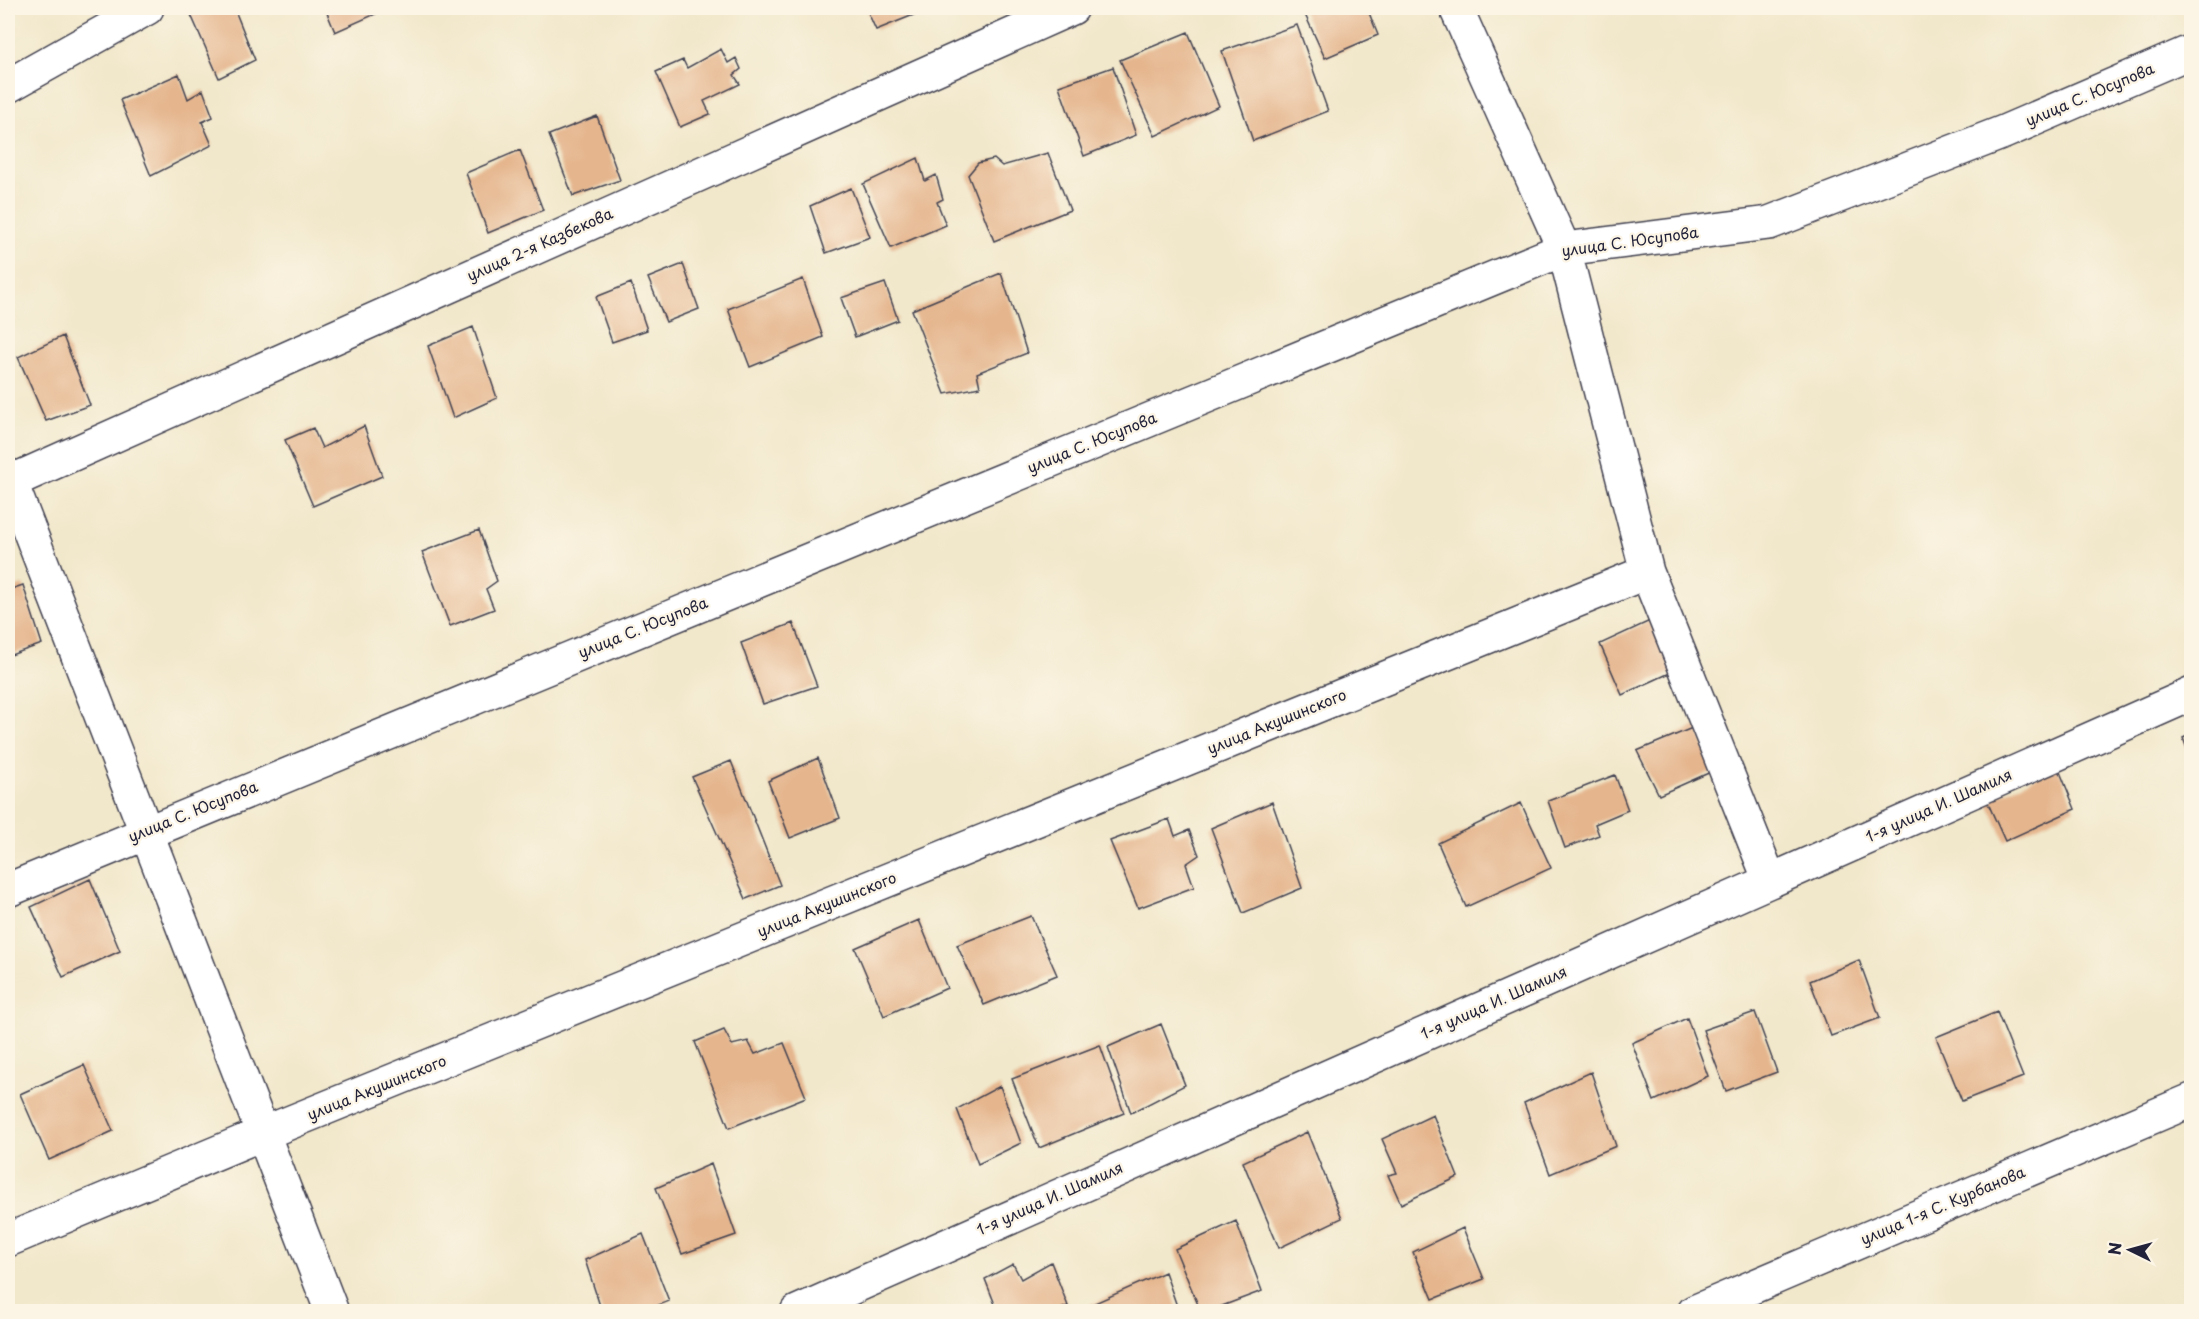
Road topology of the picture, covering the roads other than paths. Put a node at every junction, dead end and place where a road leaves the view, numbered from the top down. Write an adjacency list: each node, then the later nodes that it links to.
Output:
1 (147, 8): 5 (street)
2 (1072, 8): 7 (street, улица 2-я Казбекова)
3 (1456, 8): 6 (street)
4 (2192, 51): 6 (street, улица С. Юсупова)
5 (8, 86)
6 (1564, 249): 8 (street); 10 (street, улица С. Юсупова)
7 (8, 480): 10 (street)
8 (1647, 572): 11 (street); 14 (street, улица Акушинского)
9 (2192, 694): 11 (street, 1-я улица И. Шамиля)
10 (146, 831): 12 (street, улица С. Юсупова); 14 (street)
11 (1770, 881): 17 (street, 1-я улица И. Шамиля)
12 (8, 890)
13 (2192, 1101): 18 (street, улица 1-я С. Курбанова)
14 (264, 1133): 15 (street, улица Акушинского); 16 (street)
15 (8, 1240)
16 (332, 1311)
17 (797, 1311)
18 (1694, 1311)

